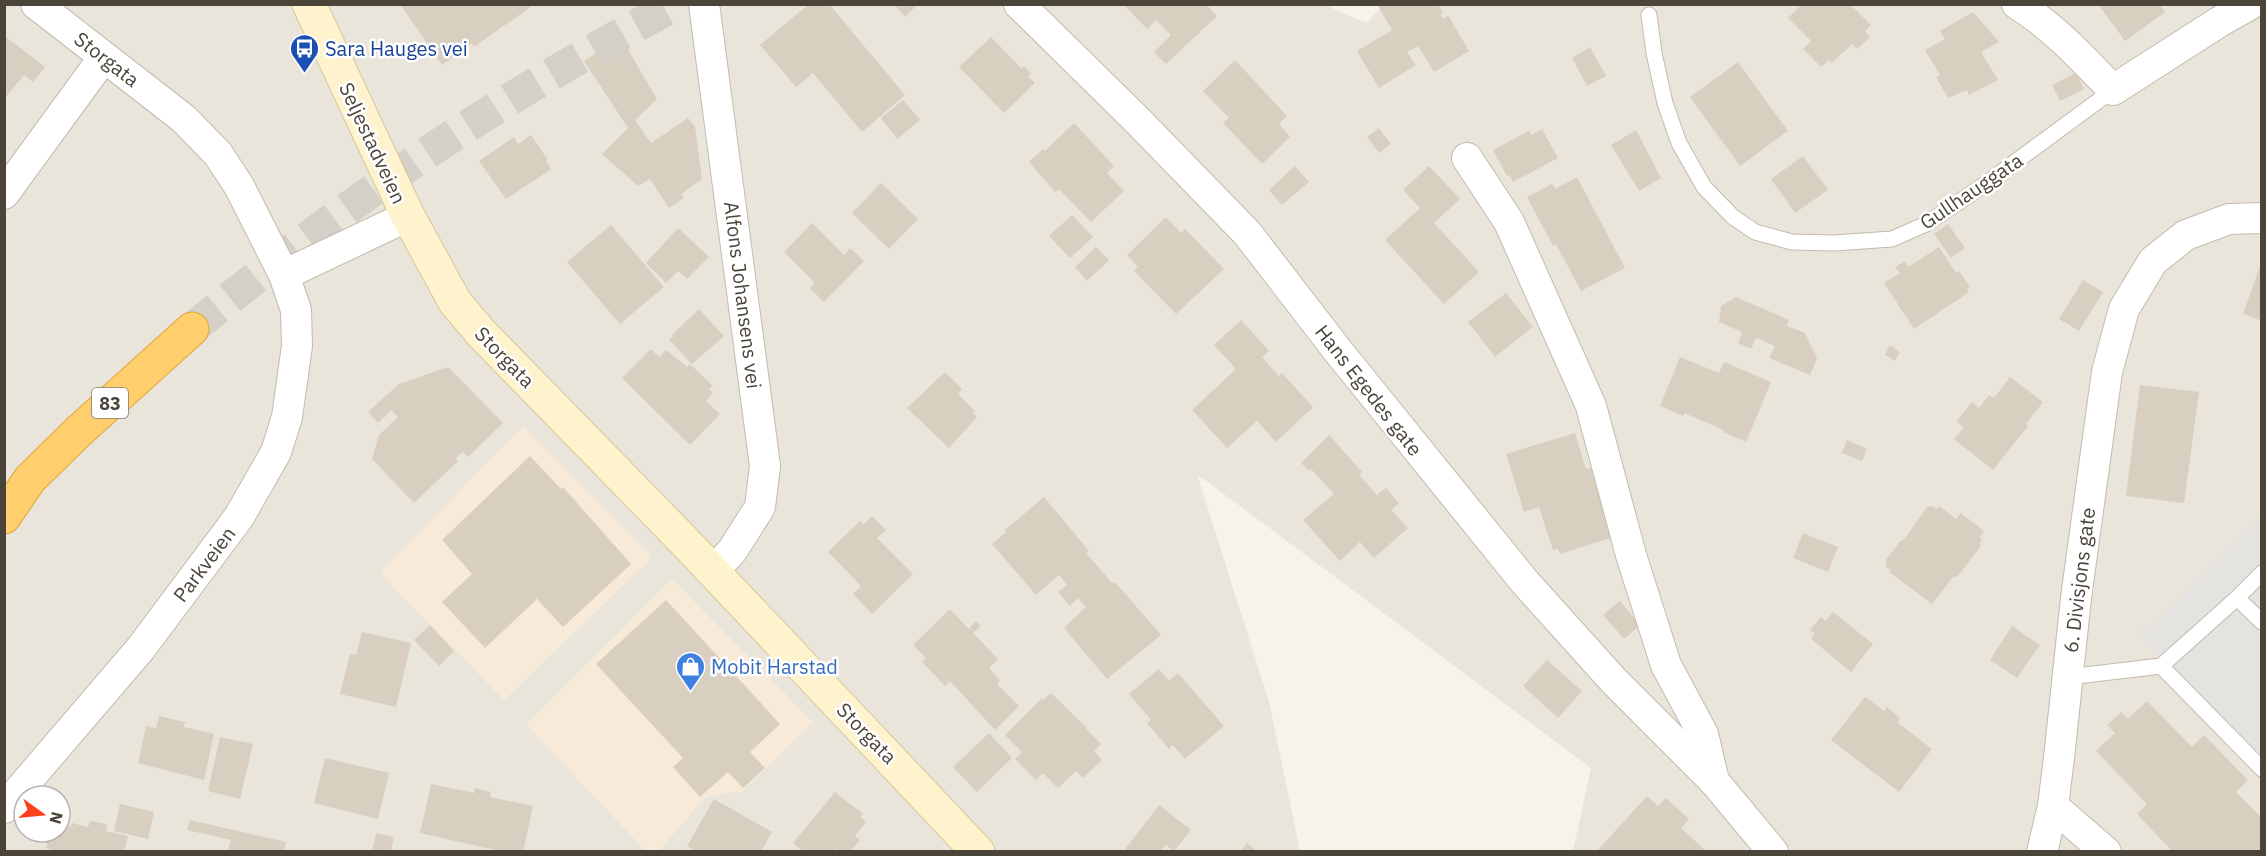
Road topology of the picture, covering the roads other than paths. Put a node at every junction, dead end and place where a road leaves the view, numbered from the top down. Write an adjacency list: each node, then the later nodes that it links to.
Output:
1 (36, 4): 8 (street, Storgata)
2 (309, 4): 12 (street, Seljestadveien)
3 (704, 4): 18 (street, Alfons Johansens vei)
4 (1019, 4): 25 (street, Hans Egedes gate)
5 (2016, 4): 9 (street)
6 (2251, 4): 9 (street, Gullhauggata)
7 (1649, 15): 9 (lane, Gullhauggata)
8 (104, 57): 11 (street); 14 (street, Storgata)
9 (2113, 90)
10 (1467, 158): 25 (street, Hans Egedes gate)
11 (4, 195)
12 (408, 216): 14 (street); 18 (street, Storgata)
13 (2262, 218): 23 (street, 6. Divisjons gate)
14 (284, 274): 27 (street, Parkveien)
15 (192, 329): 16 (highway, 83)
16 (17, 486): 17 (highway, 83)
17 (4, 517)
18 (713, 571): 28 (street, Storgata)
19 (2262, 573): 20 (lane)
20 (2237, 598): 21 (lane); 22 (lane)
21 (2262, 622)
22 (2161, 666): 23 (lane); 24 (lane)
23 (2068, 677): 26 (street, 6. Divisjons gate)
24 (2262, 769)
25 (1714, 781): 29 (street, Hans Egedes gate)
26 (2053, 806): 30 (street, 6. Divisjons gate); 31 (street)
27 (4, 808)
28 (978, 852)
29 (1773, 852)
30 (2042, 852)
31 (2106, 852)

